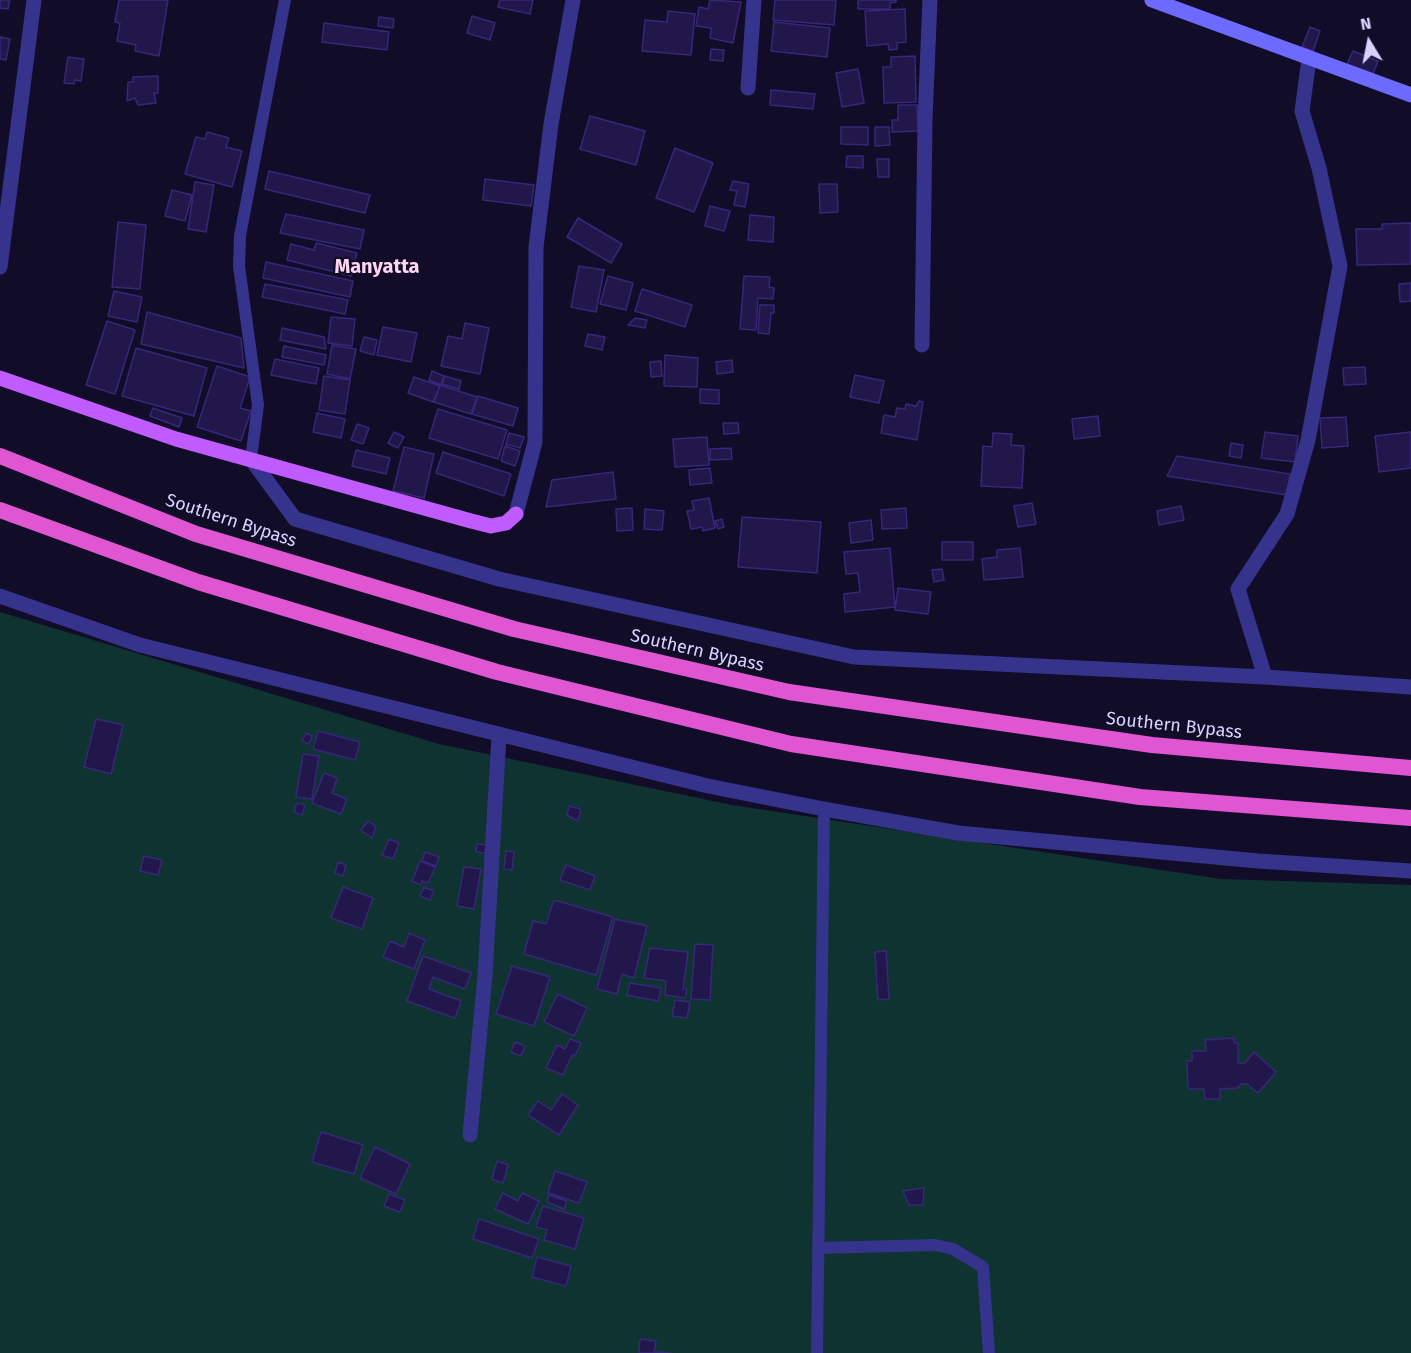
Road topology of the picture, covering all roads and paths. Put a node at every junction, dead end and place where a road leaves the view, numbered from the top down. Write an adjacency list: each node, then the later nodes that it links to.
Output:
1 (34, 0): 10 (street)
2 (285, 0): 14 (lane)
3 (573, 0): 16 (street)
4 (754, 0): 8 (street)
5 (930, 0): 11 (street)
6 (1152, 0): 7 (main road)
7 (1309, 59): 9 (main road); 18 (street)
8 (748, 88)
9 (1411, 95)
10 (0, 267)
11 (922, 345)
12 (0, 378): 14 (main road)
13 (0, 456): 21 (highway, Southern Bypass)
14 (251, 459): 16 (main road); 18 (street)
15 (0, 510): 23 (highway)
16 (516, 514)
17 (0, 596): 20 (street)
18 (1265, 677): 19 (street)
19 (1411, 687)
20 (500, 736): 22 (street); 25 (street)
21 (1411, 768)
22 (824, 809): 24 (street); 26 (lane)
23 (1411, 818)
24 (1411, 871)
25 (470, 1135)
26 (818, 1248): 27 (lane); 28 (lane)
27 (817, 1353)
28 (989, 1353)

